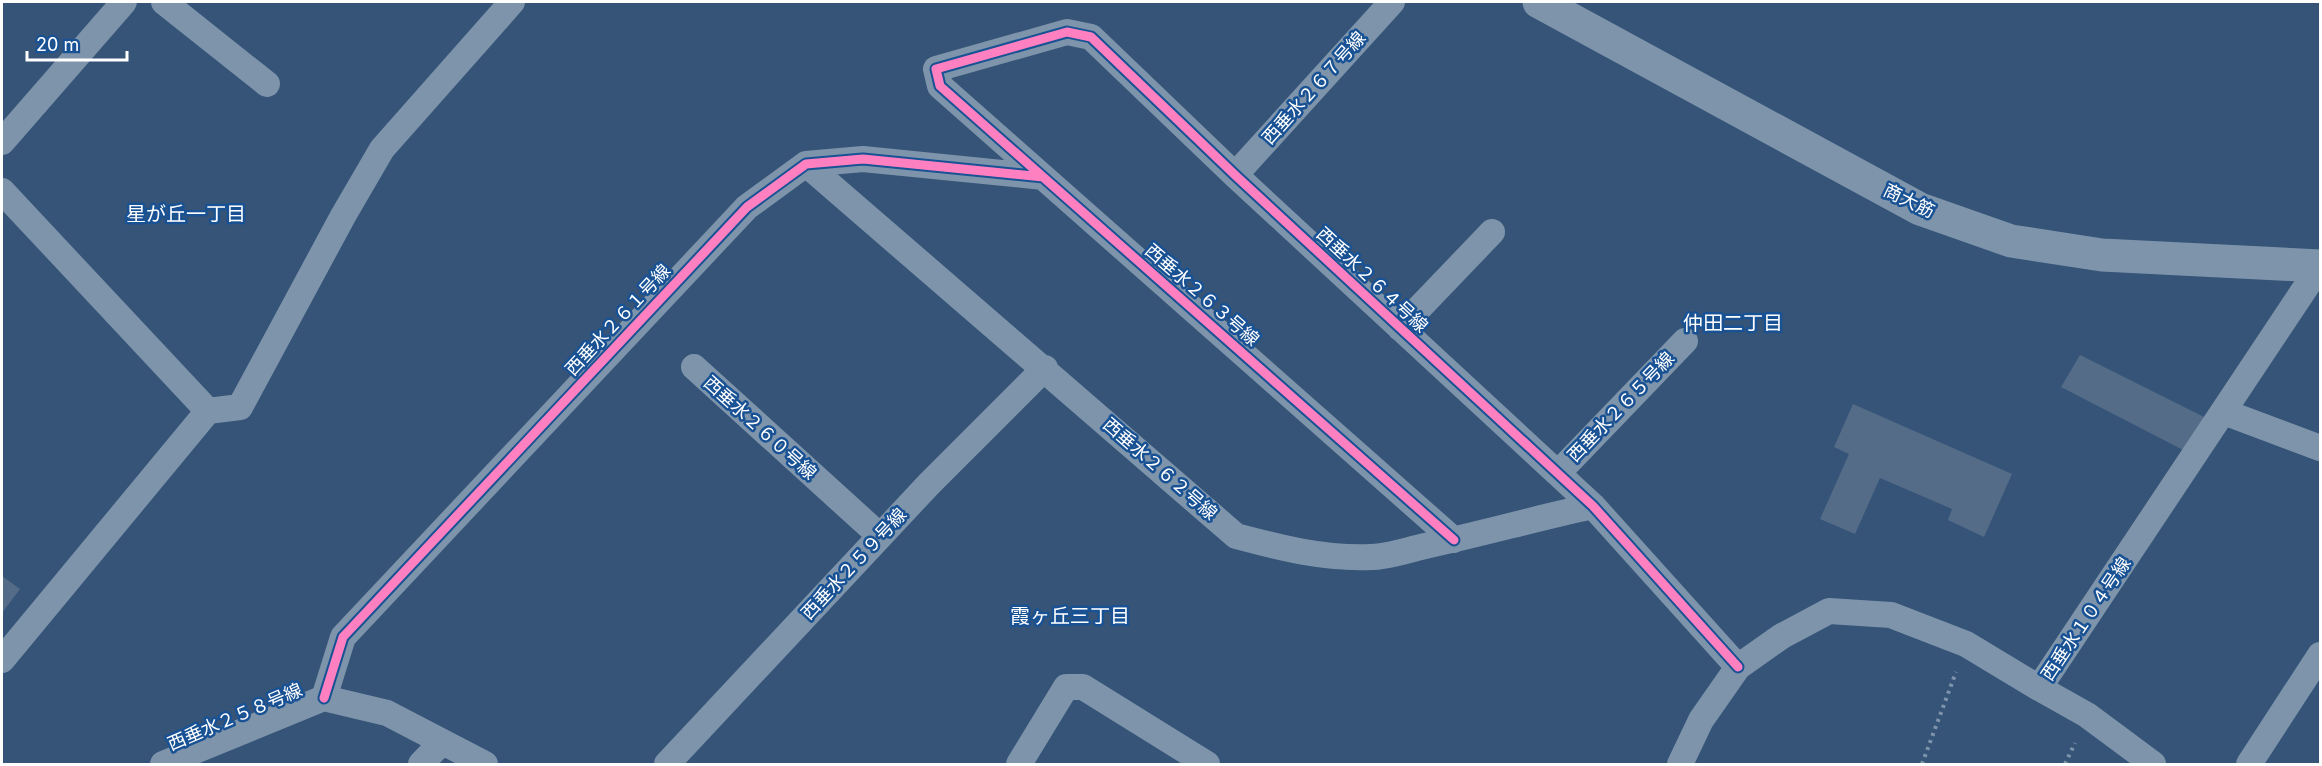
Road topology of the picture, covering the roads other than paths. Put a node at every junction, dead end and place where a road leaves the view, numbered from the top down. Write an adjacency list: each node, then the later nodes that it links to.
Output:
1 (124, 2): 8 (street)
2 (164, 2): 7 (street)
3 (512, 2): 19 (street)
4 (1392, 2): 10 (street, 西垂水２６７号線)
5 (1539, 2): 14 (street, 商大筋)
6 (936, 69): 10 (street, 西垂水２６４号線); 11 (street, 西垂水２６３号線)
7 (267, 84)
8 (2, 142)
9 (806, 164): 11 (street); 18 (street, 西垂水２６２号線); 30 (street, 西垂水２６１号線)
10 (1235, 175): 15 (street, 西垂水２６４号線)
11 (1043, 177): 25 (street, 西垂水２６３号線)
12 (2, 191): 19 (street)
13 (1492, 232): 15 (street)
14 (2320, 266): 20 (street, 西垂水１０４号線)
15 (1400, 328): 22 (street, 西垂水２６４号線)
16 (1685, 341): 22 (street, 西垂水２６５号線)
17 (694, 367): 24 (street, 西垂水２６０号線)
18 (1045, 368): 24 (street, 西垂水２５９号線); 25 (street, 西垂水２６２号線)
19 (208, 411): 27 (street)
20 (2224, 412): 21 (street); 29 (street, 西垂水１０４号線)
21 (2320, 448)
22 (1558, 473): 23 (street, 西垂水２６４号線)
23 (1593, 506): 25 (street, 西垂水２６２号線); 28 (street, 西垂水２６４号線)
24 (880, 536): 35 (street, 西垂水２５９号線)
25 (1454, 540)
26 (2320, 655): 40 (street)
27 (2, 660)
28 (1738, 667): 29 (street, 西垂水１０４号線); 38 (street, 西垂水１０４号線)
29 (2039, 688): 39 (street)
30 (324, 698): 31 (street, 西垂水２５８号線); 32 (street, 西垂水２５８号線)
31 (441, 743): 33 (street); 34 (street, 西垂水２５８号線)
32 (163, 765)
33 (421, 765)
34 (484, 765)
35 (667, 765)
36 (1019, 765): 37 (street)
37 (1207, 765)
38 (1680, 765)
39 (2152, 765)
40 (2249, 765)

